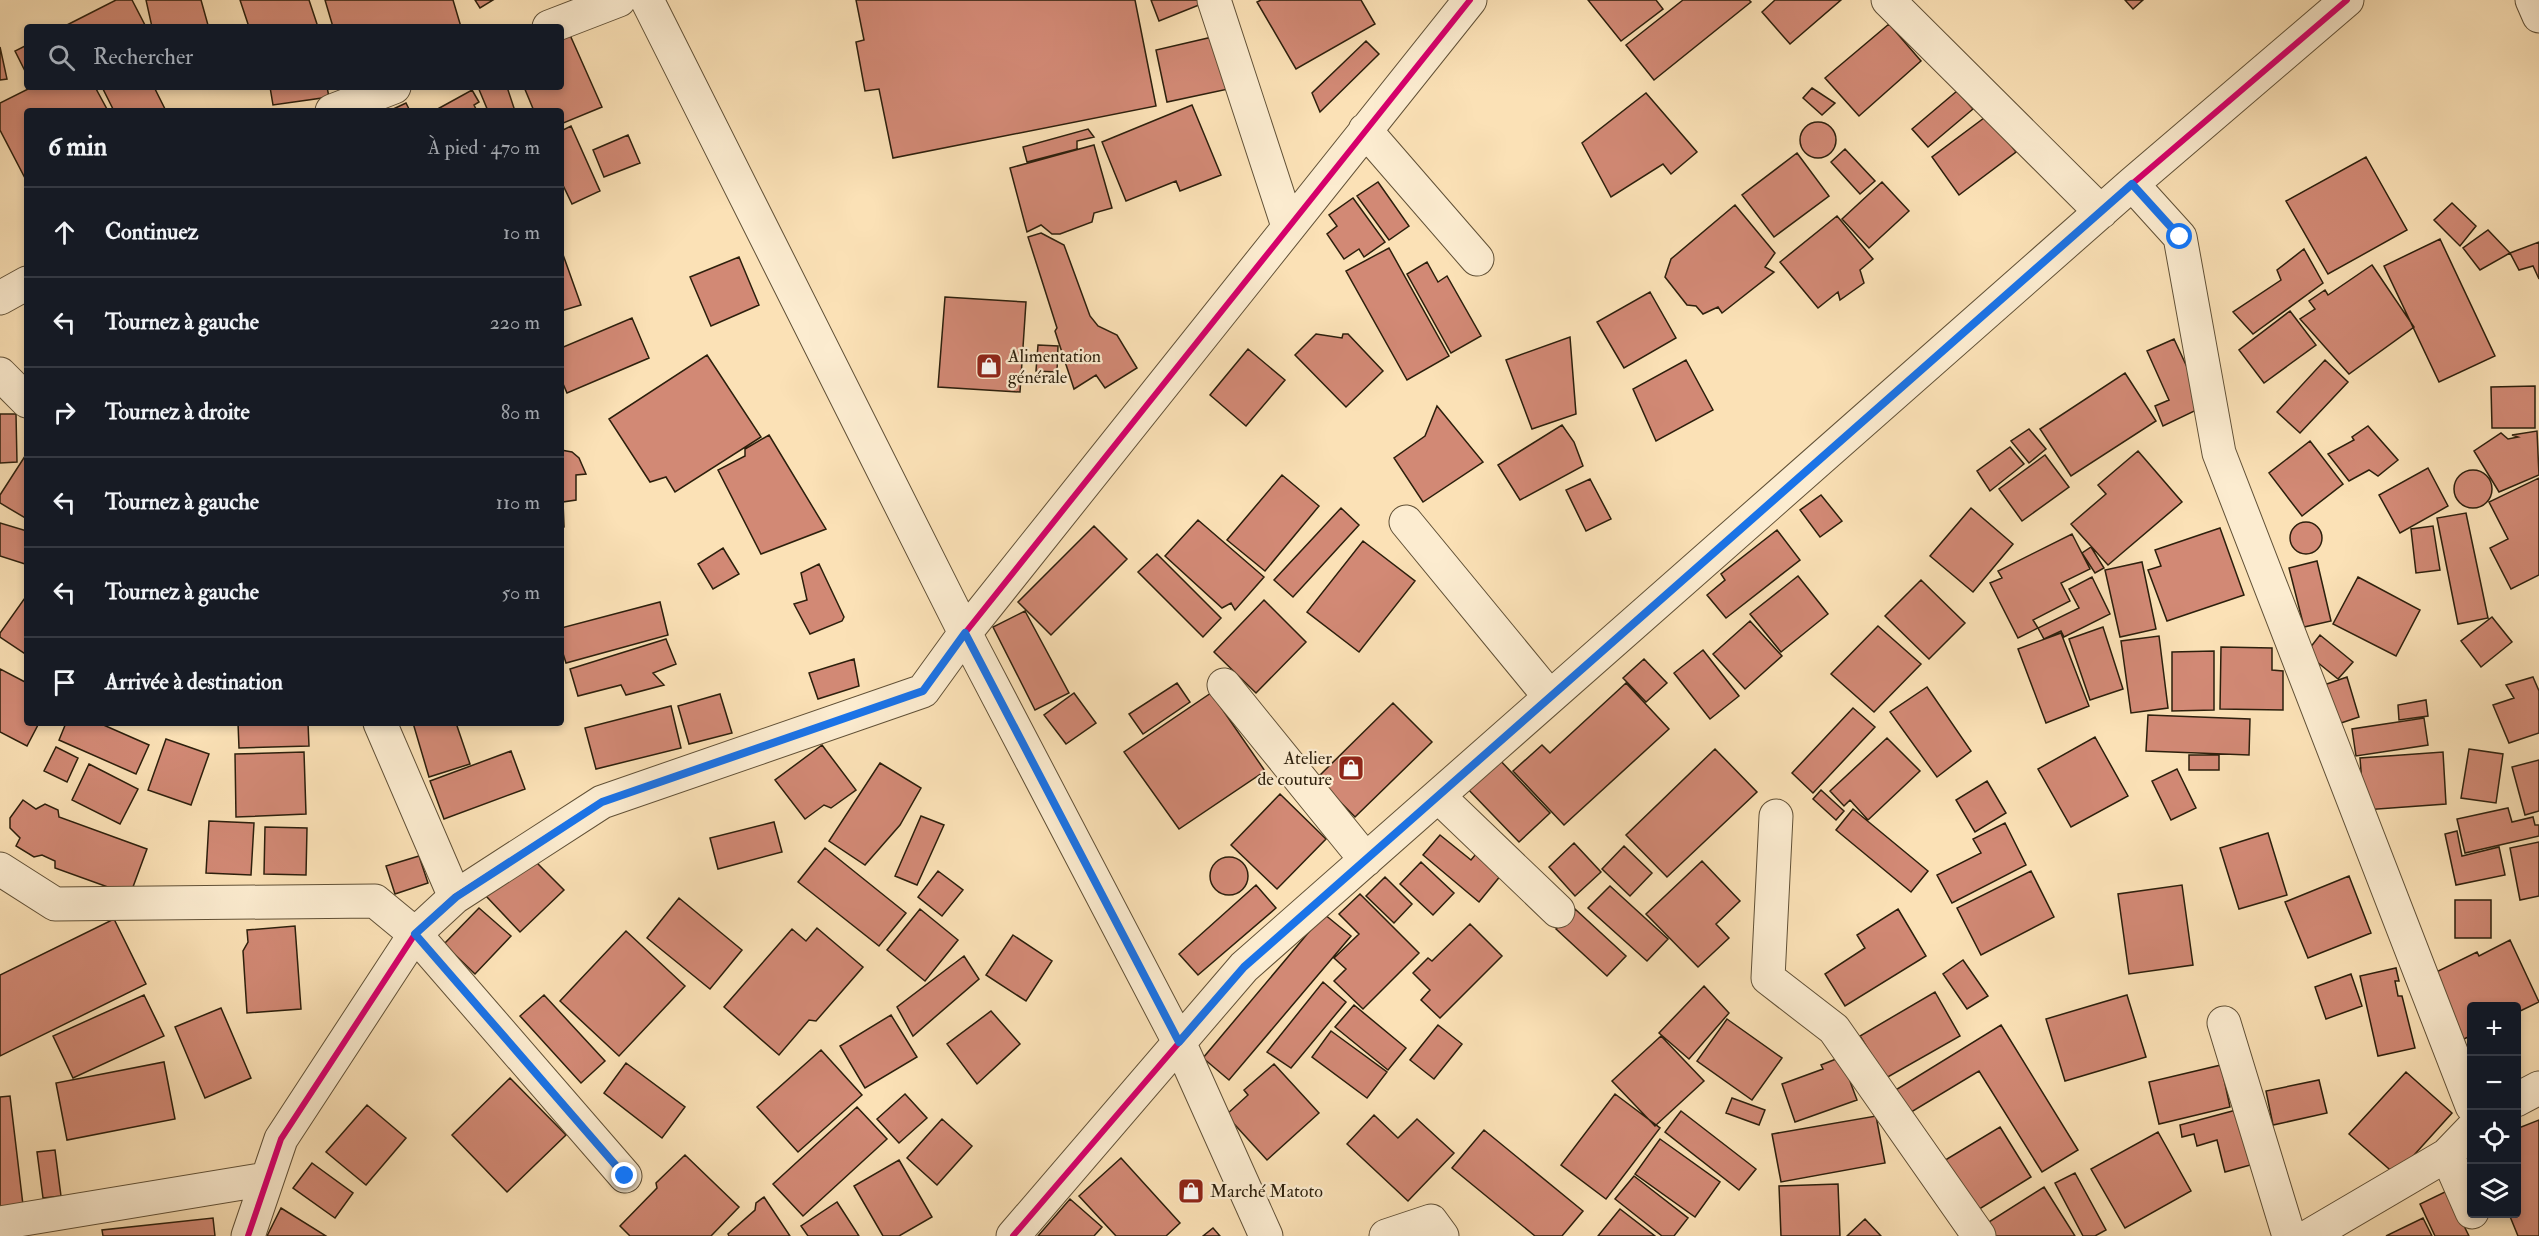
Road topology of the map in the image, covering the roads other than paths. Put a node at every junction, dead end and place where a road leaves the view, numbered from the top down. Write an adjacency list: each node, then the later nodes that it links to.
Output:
1 (619, 0): 9 (street)
2 (647, 0): 22 (street)
3 (1214, 0): 15 (street)
4 (1470, 0): 12 (street)
5 (1888, 0): 14 (street)
6 (2347, 0): 13 (street)
7 (2532, 0): 8 (street)
8 (2539, 16)
9 (557, 24)
10 (386, 90): 11 (street)
11 (340, 108)
12 (1365, 130): 15 (street); 16 (street)
13 (2132, 184): 14 (street); 36 (street)
14 (2101, 212): 24 (street)
15 (1288, 226): 22 (street)
16 (1477, 258)
17 (24, 285): 18 (street)
18 (0, 298)
19 (0, 374): 20 (street)
20 (24, 398)
21 (1406, 522): 24 (street)
22 (965, 633): 30 (street); 34 (street)
23 (1224, 685): 28 (street)
24 (1550, 697): 26 (street)
25 (381, 726): 30 (street)
26 (1438, 796): 28 (street); 31 (street)
27 (1776, 816): 50 (street)
28 (1366, 860): 34 (street)
29 (0, 869): 32 (street)
30 (456, 897): 32 (street)
31 (1558, 911)
32 (415, 934): 40 (street); 41 (street)
33 (2224, 1023): 51 (street)
34 (1179, 1042): 46 (street); 47 (street)
35 (2539, 1088): 37 (street)
36 (2467, 1093)
37 (2521, 1098)
38 (2467, 1134): 39 (street)
39 (2447, 1155): 42 (street); 52 (street)
40 (625, 1176)
41 (267, 1179): 44 (street); 45 (street)
42 (2467, 1201)
43 (2474, 1218): 53 (street)
44 (0, 1223)
45 (248, 1236)
46 (1013, 1236)
47 (1266, 1236)
48 (1386, 1236): 49 (street)
49 (1443, 1236)
50 (1978, 1236)
51 (2289, 1236)
52 (2309, 1236)
53 (2482, 1236)

